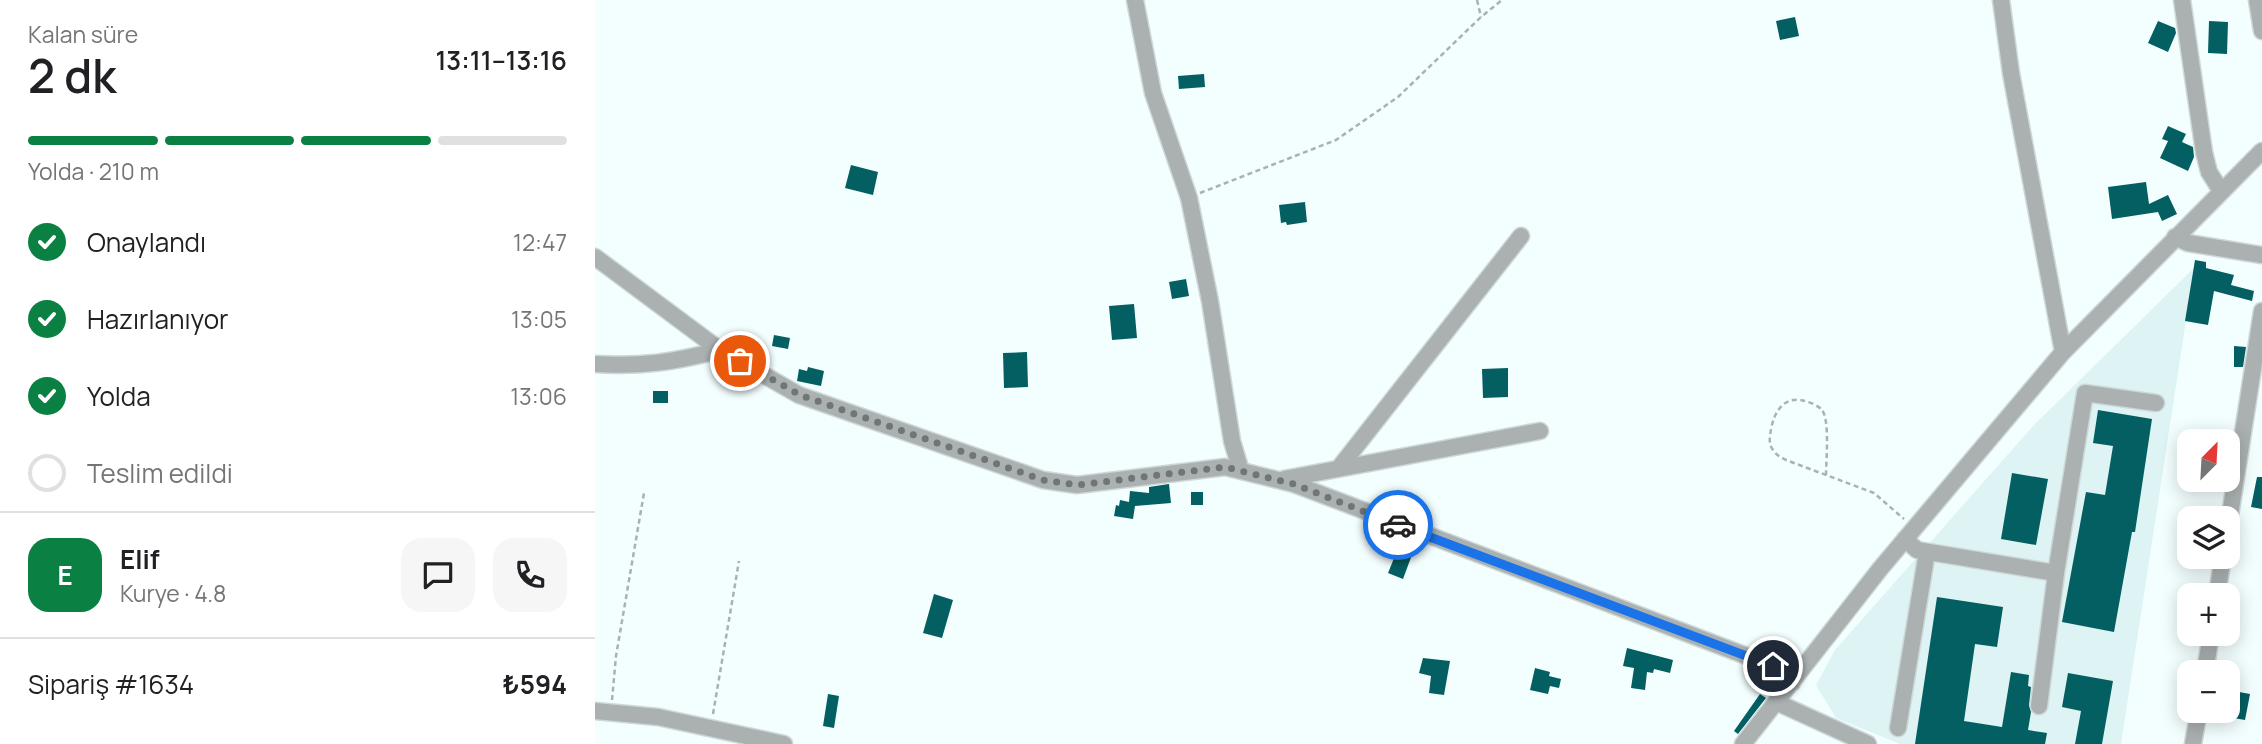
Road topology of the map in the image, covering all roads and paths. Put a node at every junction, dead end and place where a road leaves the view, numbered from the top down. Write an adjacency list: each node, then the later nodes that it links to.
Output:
1 (1135, 0): 11 (street)
2 (1477, 0): 7 (path)
3 (1502, 0): 7 (path)
4 (2001, 0): 18 (street)
5 (2182, 0): 10 (street)
6 (2257, 0): 8 (street)
7 (1481, 17): 11 (path)
8 (2262, 32)
9 (2262, 151): 10 (street)
10 (2221, 191): 13 (street)
11 (1189, 198): 23 (street)
12 (1521, 236): 22 (street)
13 (2175, 237): 14 (street); 18 (street)
14 (2262, 255)
15 (595, 257): 17 (street)
16 (2262, 311): 27 (street)
17 (720, 350): 19 (street); 23 (street)
18 (2063, 352): 28 (street)
19 (595, 364)
20 (2156, 403): 31 (street)
21 (1540, 431): 22 (street)
22 (1339, 468): 25 (street)
23 (1241, 471): 25 (street)
24 (1826, 475): 24 (path); 28 (path)
25 (1278, 480): 32 (street)
26 (644, 493): 35 (path)
27 (2231, 506)
28 (1910, 534): 29 (street); 32 (street)
29 (1927, 552): 31 (street); 38 (street)
30 (739, 561): 37 (path)
31 (2056, 573): 34 (street)
32 (1792, 682): 33 (street)
33 (1776, 702): 40 (street); 41 (street)
34 (2039, 706)
35 (603, 711): 37 (street)
36 (2197, 723): 42 (street)
37 (711, 727): 39 (street)
38 (1898, 728)
39 (784, 744)
40 (1743, 744)
41 (1868, 744)
42 (2193, 744)

